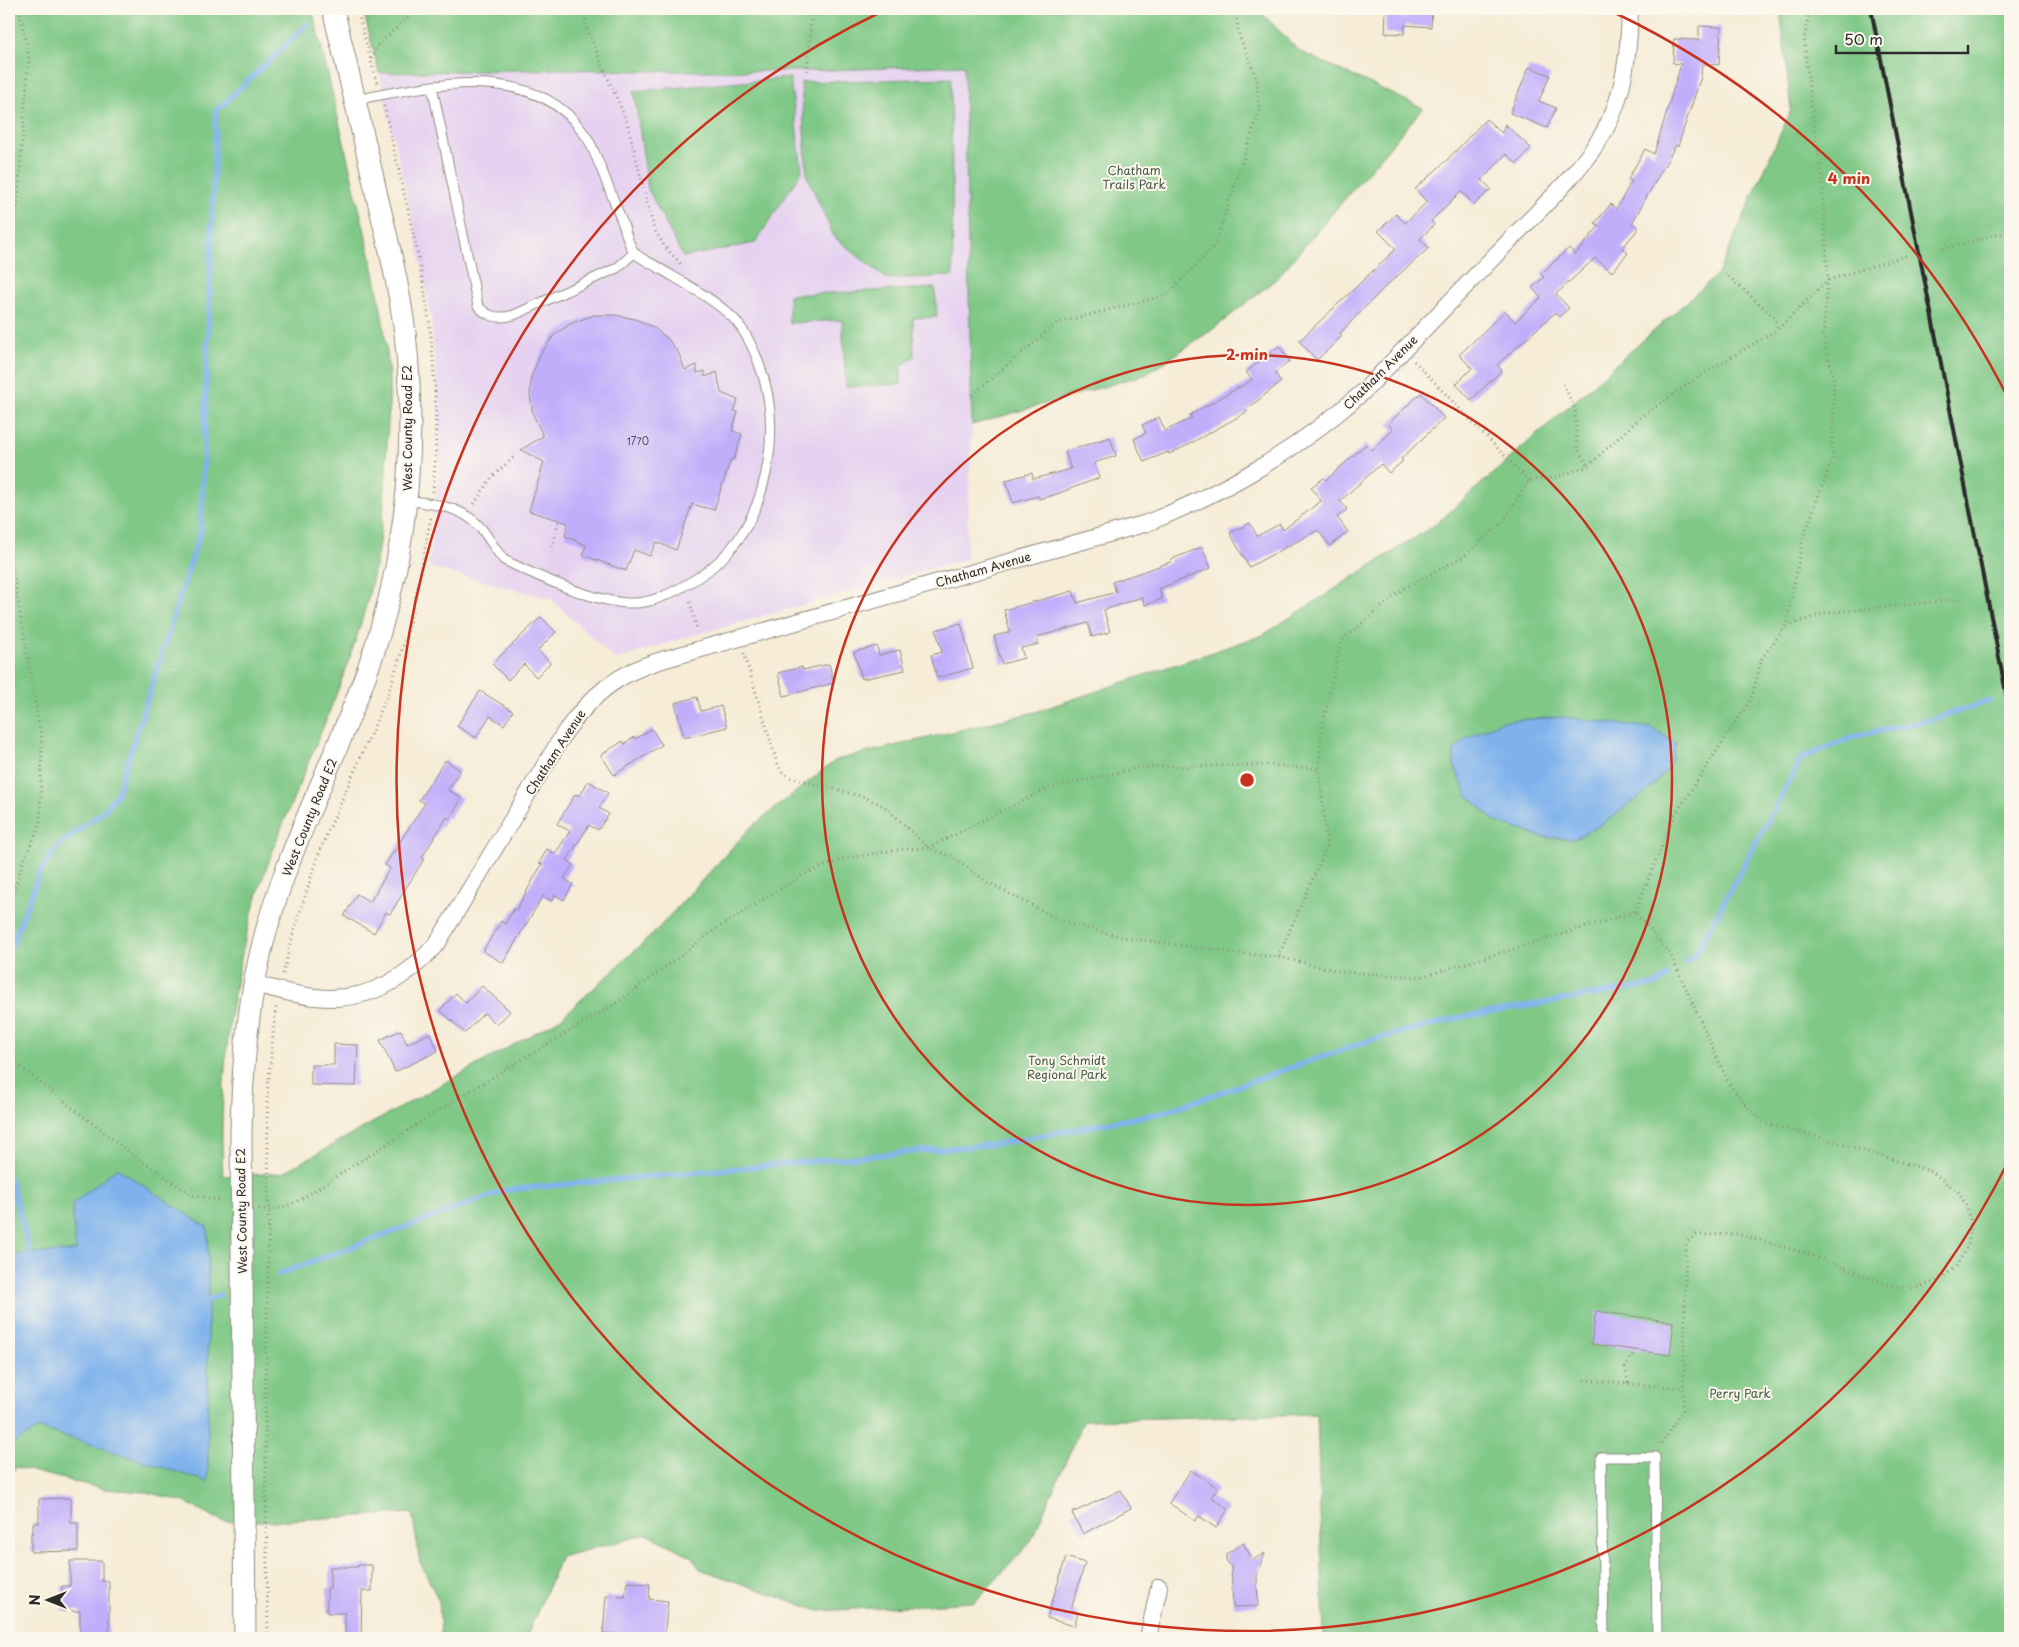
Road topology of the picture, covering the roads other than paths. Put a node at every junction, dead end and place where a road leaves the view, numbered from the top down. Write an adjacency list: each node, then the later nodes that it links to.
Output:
1 (333, 9): 4 (street, West County Road E2)
2 (1630, 9): 7 (street, Chatham Avenue)
3 (432, 86): 4 (lane); 5 (lane); 5 (lane)
4 (355, 100): 6 (street, West County Road E2)
5 (634, 253): 6 (lane)
6 (406, 500): 7 (street, West County Road E2)
7 (255, 984): 9 (street, West County Road E2)
8 (1159, 1586): 10 (street)
9 (245, 1638)
10 (1148, 1638)
11 (1604, 1638): 12 (lane)
12 (1657, 1638)

